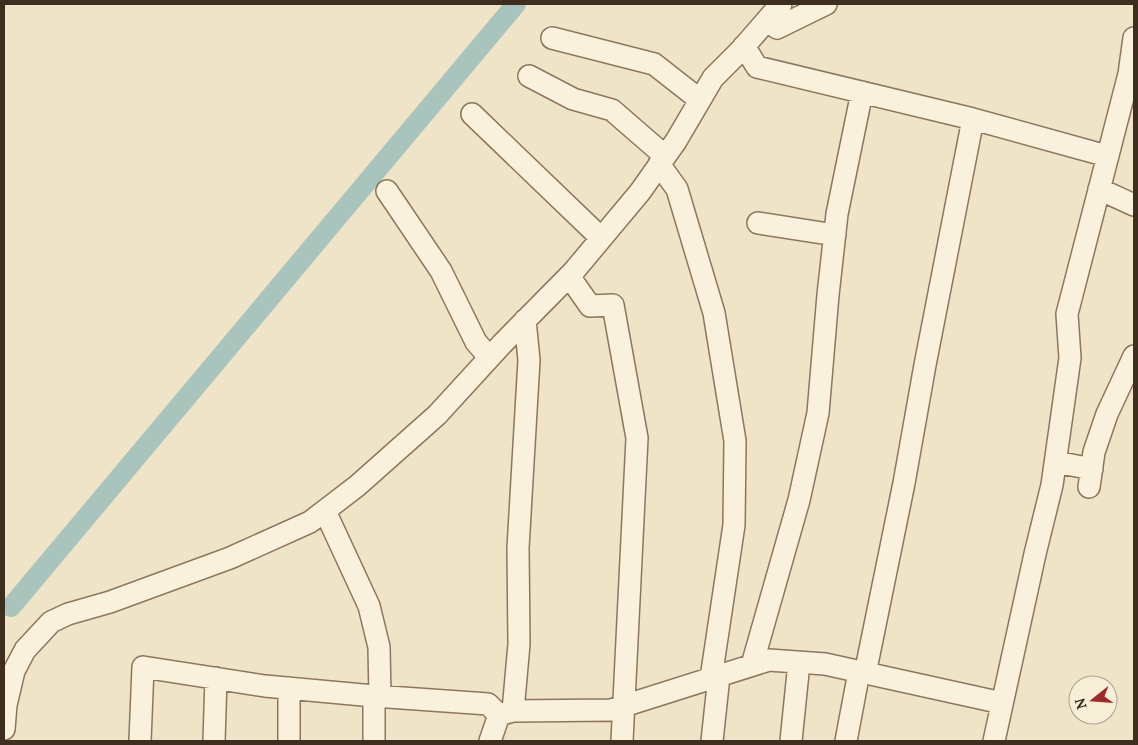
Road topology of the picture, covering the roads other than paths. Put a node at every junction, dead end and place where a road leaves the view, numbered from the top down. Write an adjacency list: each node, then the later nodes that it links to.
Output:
1 (781, 4): 3 (street)
2 (826, 4): 3 (street)
3 (767, 20): 6 (street)
4 (552, 38): 9 (street)
5 (1134, 38): 12 (street)
6 (744, 46): 8 (street); 9 (street)
7 (529, 76): 13 (street)
8 (862, 92): 11 (street); 18 (street)
9 (700, 100): 13 (street)
10 (472, 114): 19 (street)
11 (973, 119): 12 (street); 28 (street)
12 (1108, 156): 14 (street)
13 (662, 160): 19 (street); 29 (street)
14 (1099, 189): 16 (street); 24 (street)
15 (387, 191): 23 (street)
16 (1134, 205)
17 (758, 223): 18 (street)
18 (835, 235): 27 (street)
19 (601, 238): 20 (street)
20 (569, 276): 21 (street); 34 (street)
21 (525, 320): 23 (street); 35 (street)
22 (1134, 356): 24 (street)
23 (490, 357): 25 (street)
24 (1056, 462): 33 (street)
25 (325, 511): 32 (street); 36 (street)
26 (799, 662): 27 (street); 28 (street); 44 (street)
27 (752, 665): 29 (street)
28 (862, 673): 33 (street); 45 (street)
29 (715, 677): 34 (street); 43 (street)
30 (216, 678): 31 (street); 37 (street); 38 (street)
31 (289, 688): 32 (street); 39 (street)
32 (377, 697): 35 (street); 40 (street)
33 (1002, 703): 46 (street)
34 (625, 706): 35 (street); 42 (street)
35 (506, 713): 41 (street)
36 (4, 729)
37 (140, 741)
38 (214, 741)
39 (289, 741)
40 (374, 741)
41 (490, 741)
42 (622, 741)
43 (712, 741)
44 (791, 741)
45 (846, 741)
46 (994, 741)

